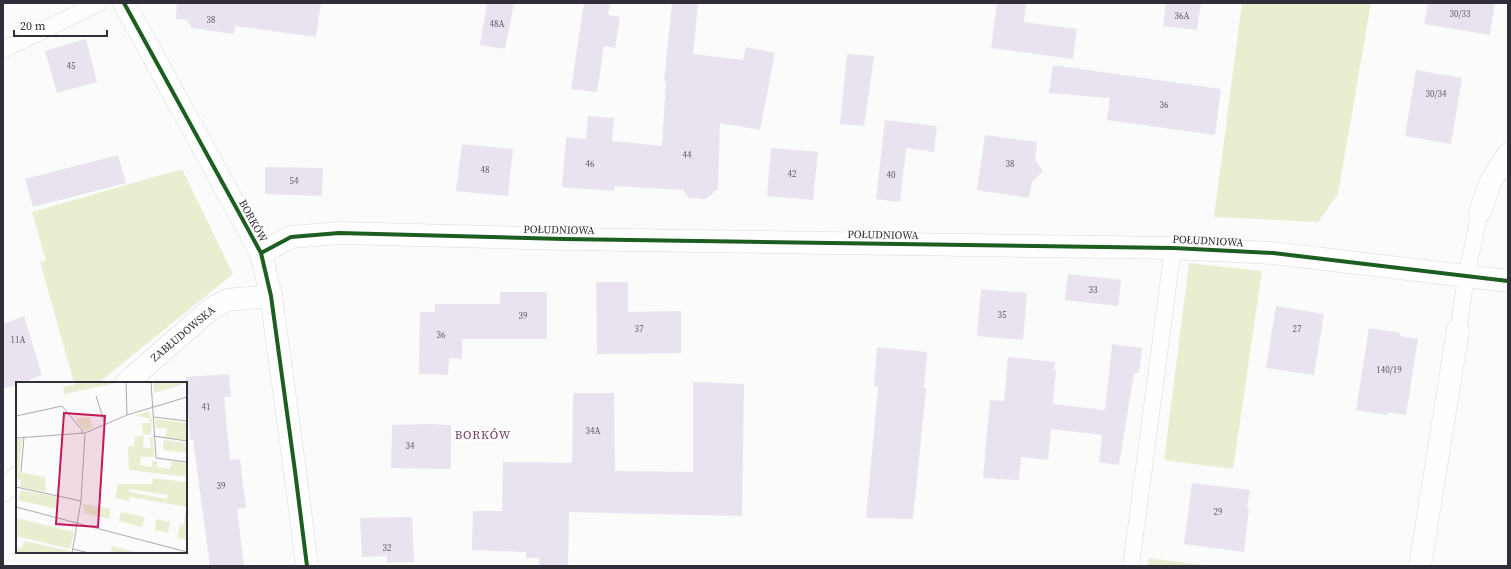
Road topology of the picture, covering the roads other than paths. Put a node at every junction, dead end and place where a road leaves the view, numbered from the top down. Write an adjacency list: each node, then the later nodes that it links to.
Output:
1 (99, 3): 3 (lane)
2 (124, 3): 7 (street, BORKÓW)
3 (3, 50)
4 (1508, 154): 5 (street)
5 (1480, 212): 8 (lane)
6 (1173, 248): 7 (street, POŁUDNIOWA); 8 (street, POŁUDNIOWA); 16 (lane)
7 (261, 253): 10 (street, BORKÓW)
8 (1466, 277): 9 (street, POŁUDNIOWA); 11 (lane)
9 (1508, 281)
10 (271, 296): 12 (street, ZABŁUDOWSKA); 15 (street, BORKÓW)
11 (1458, 330): 17 (street)
12 (127, 382)
13 (16, 479): 14 (street)
14 (3, 490)
15 (307, 566)
16 (1131, 566)
17 (1420, 566)

